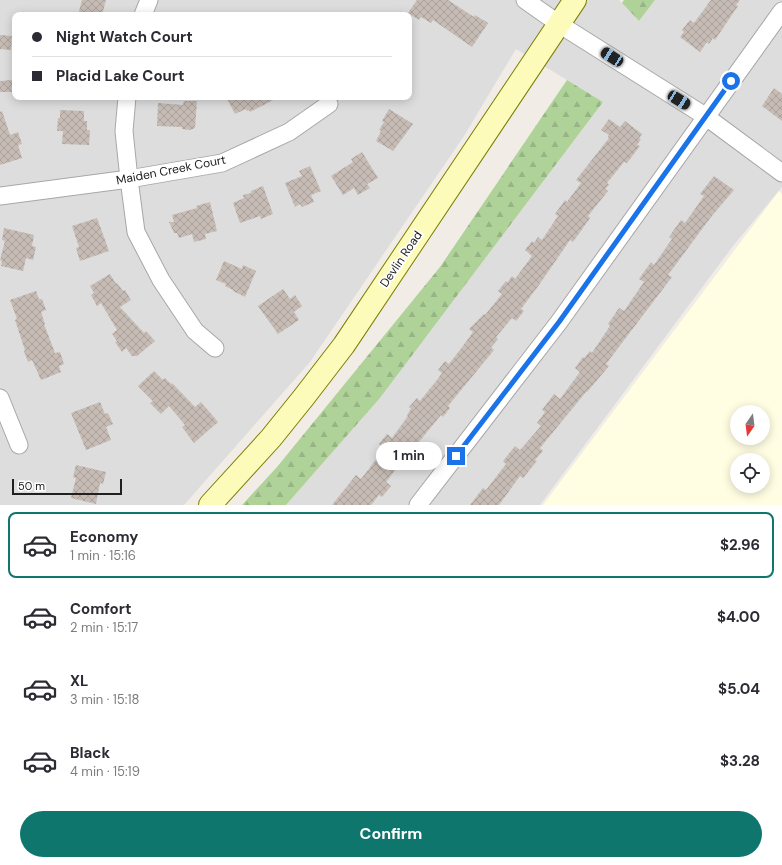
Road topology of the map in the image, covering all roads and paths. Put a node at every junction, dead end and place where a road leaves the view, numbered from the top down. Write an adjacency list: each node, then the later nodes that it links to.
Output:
1 (149, 0): 5 (street)
2 (525, 0): 6 (street)
3 (575, 0): 6 (main road, Devlin Road)
4 (782, 11): 9 (street)
5 (144, 12)
6 (559, 24): 9 (street); 16 (main road, Devlin Road)
7 (127, 100): 11 (street)
8 (329, 104): 11 (street, Maiden Creek Court)
9 (705, 116): 10 (street); 17 (street)
10 (782, 173)
11 (129, 179): 12 (street, Maiden Creek Court); 13 (street)
12 (0, 196)
13 (215, 348)
14 (0, 398): 15 (street)
15 (19, 445)
16 (210, 505)
17 (418, 505)

